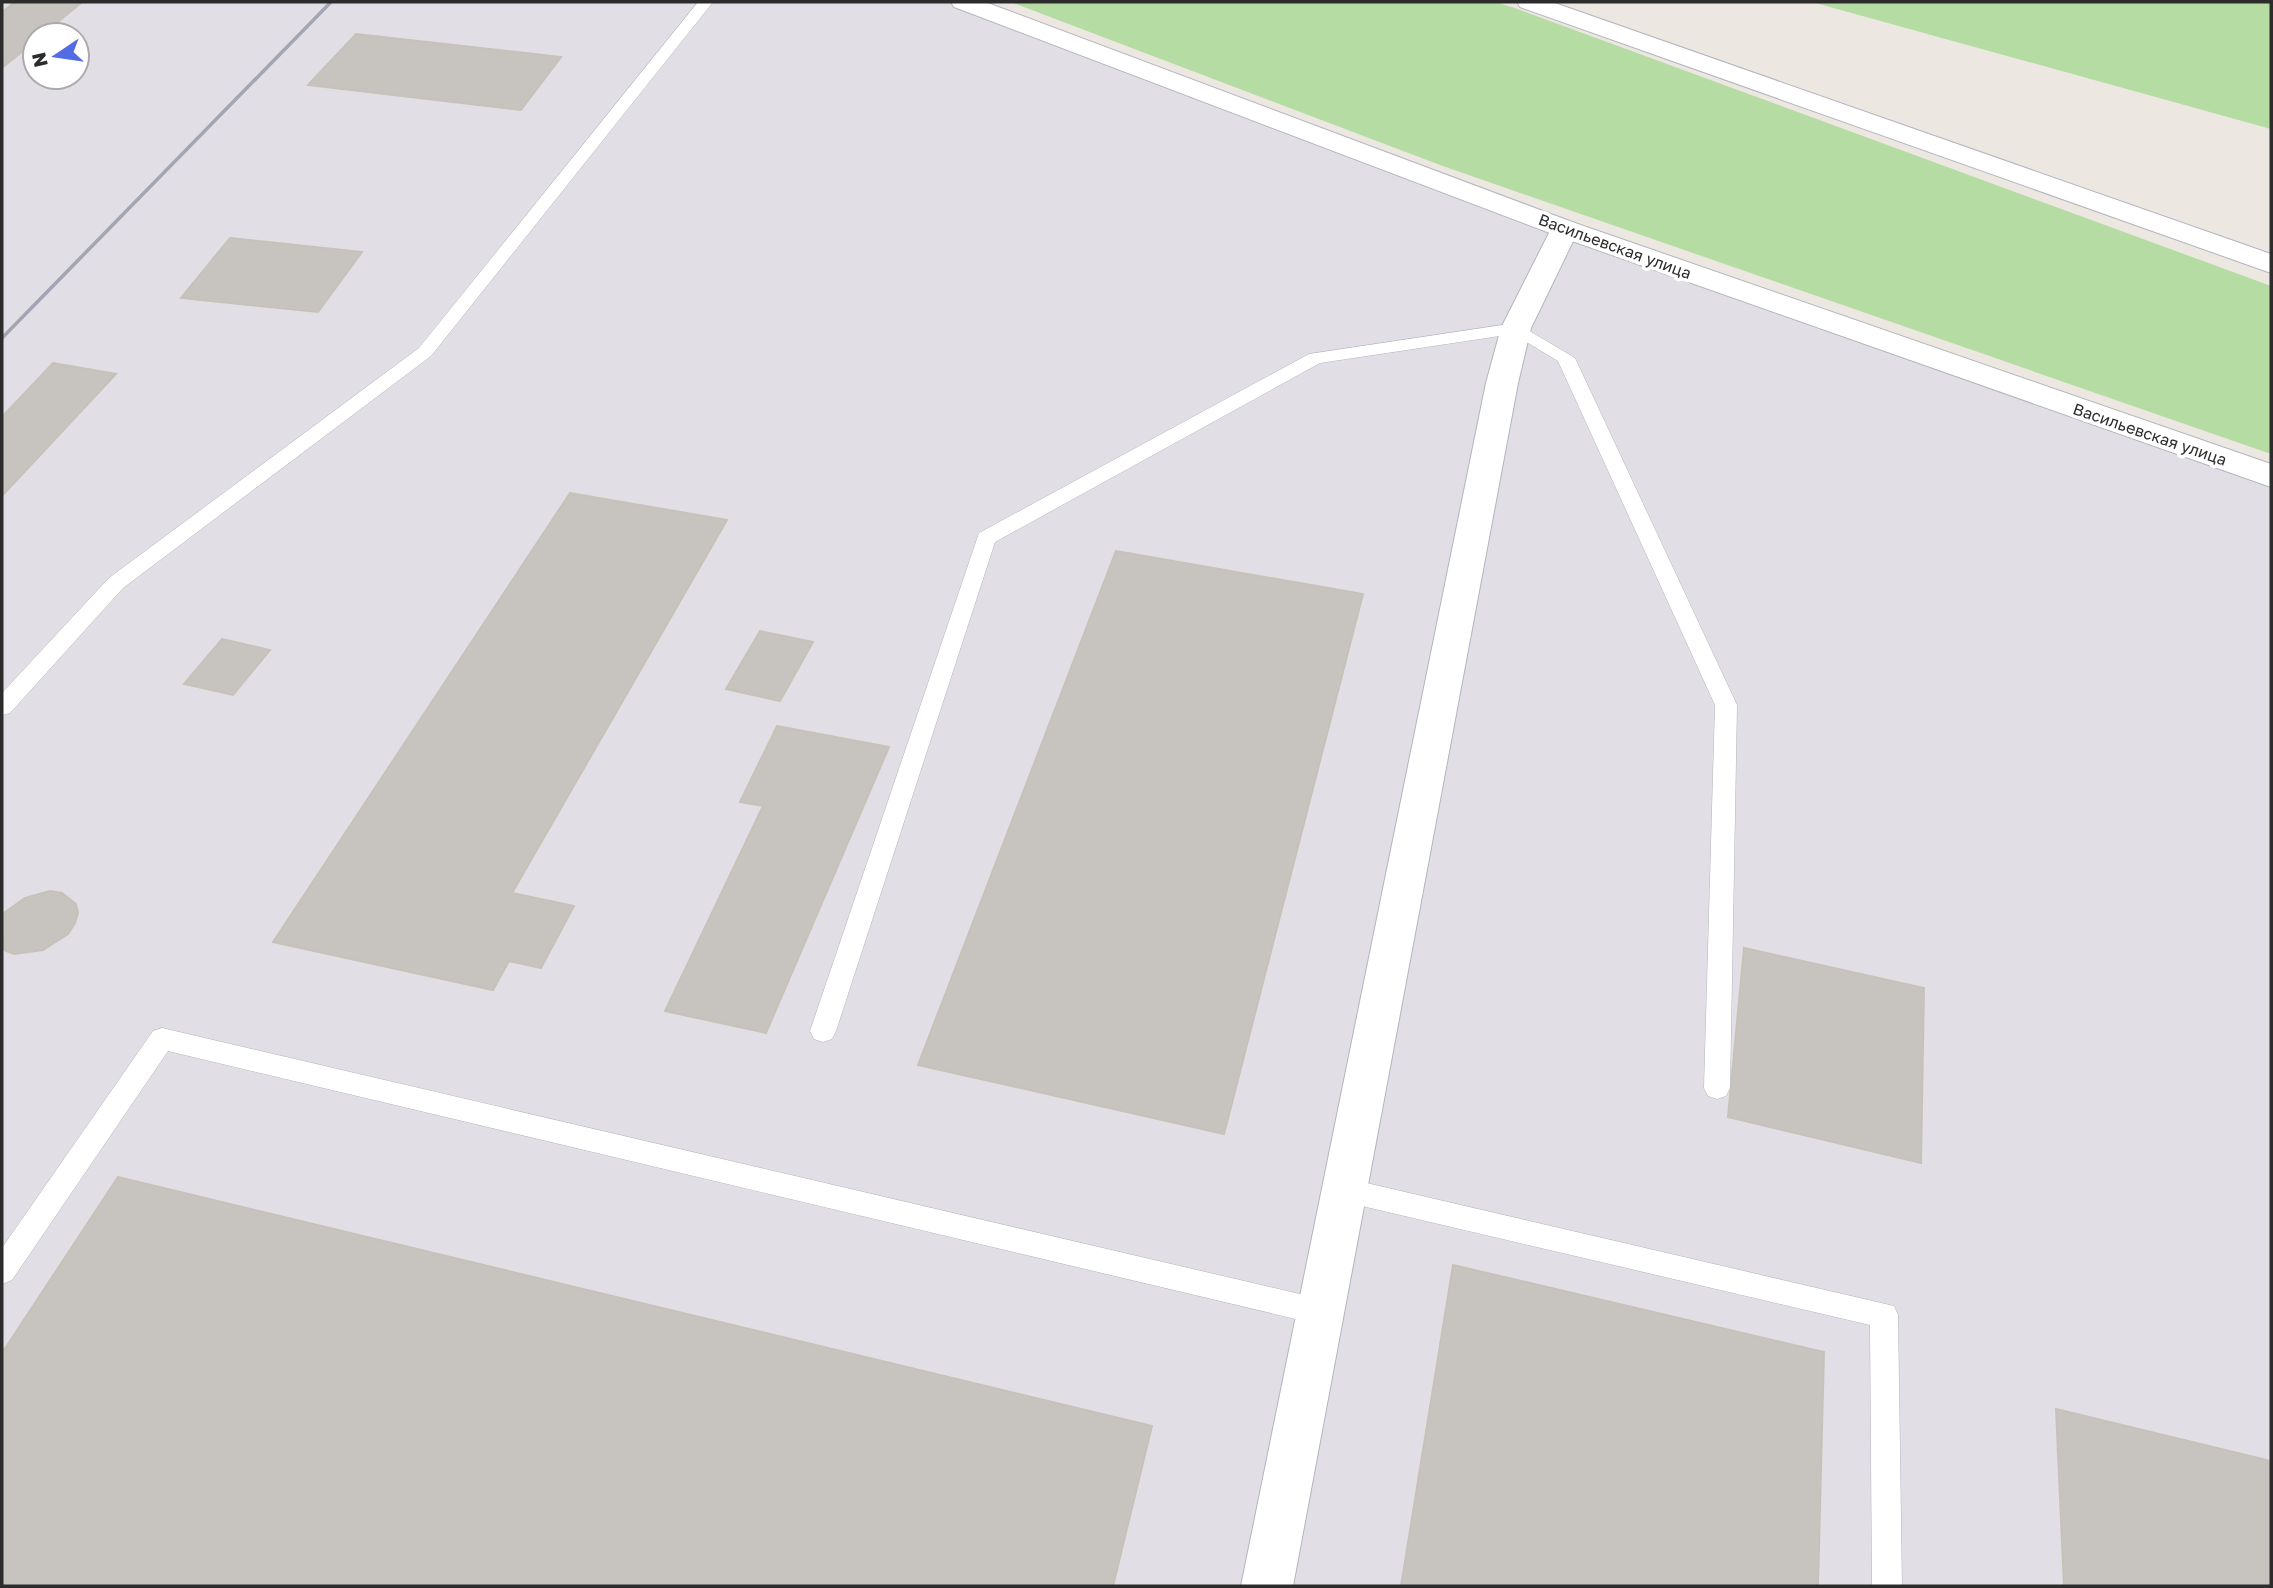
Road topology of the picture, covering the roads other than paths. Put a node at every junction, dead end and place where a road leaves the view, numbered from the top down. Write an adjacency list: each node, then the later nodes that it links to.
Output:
1 (706, 2): 8 (lane)
2 (963, 2): 4 (street, Васильевская улица)
3 (1529, 2): 5 (street)
4 (1565, 229): 6 (street); 7 (street, Васильевская улица)
5 (2271, 264)
6 (1517, 328): 9 (lane); 10 (lane); 11 (street)
7 (2271, 476)
8 (2, 707)
9 (823, 1031)
10 (1717, 1088)
11 (1345, 1190): 13 (street); 15 (lane)
12 (2, 1271): 13 (lane)
13 (1321, 1311): 14 (street)
14 (1267, 1586)
15 (1887, 1586)

